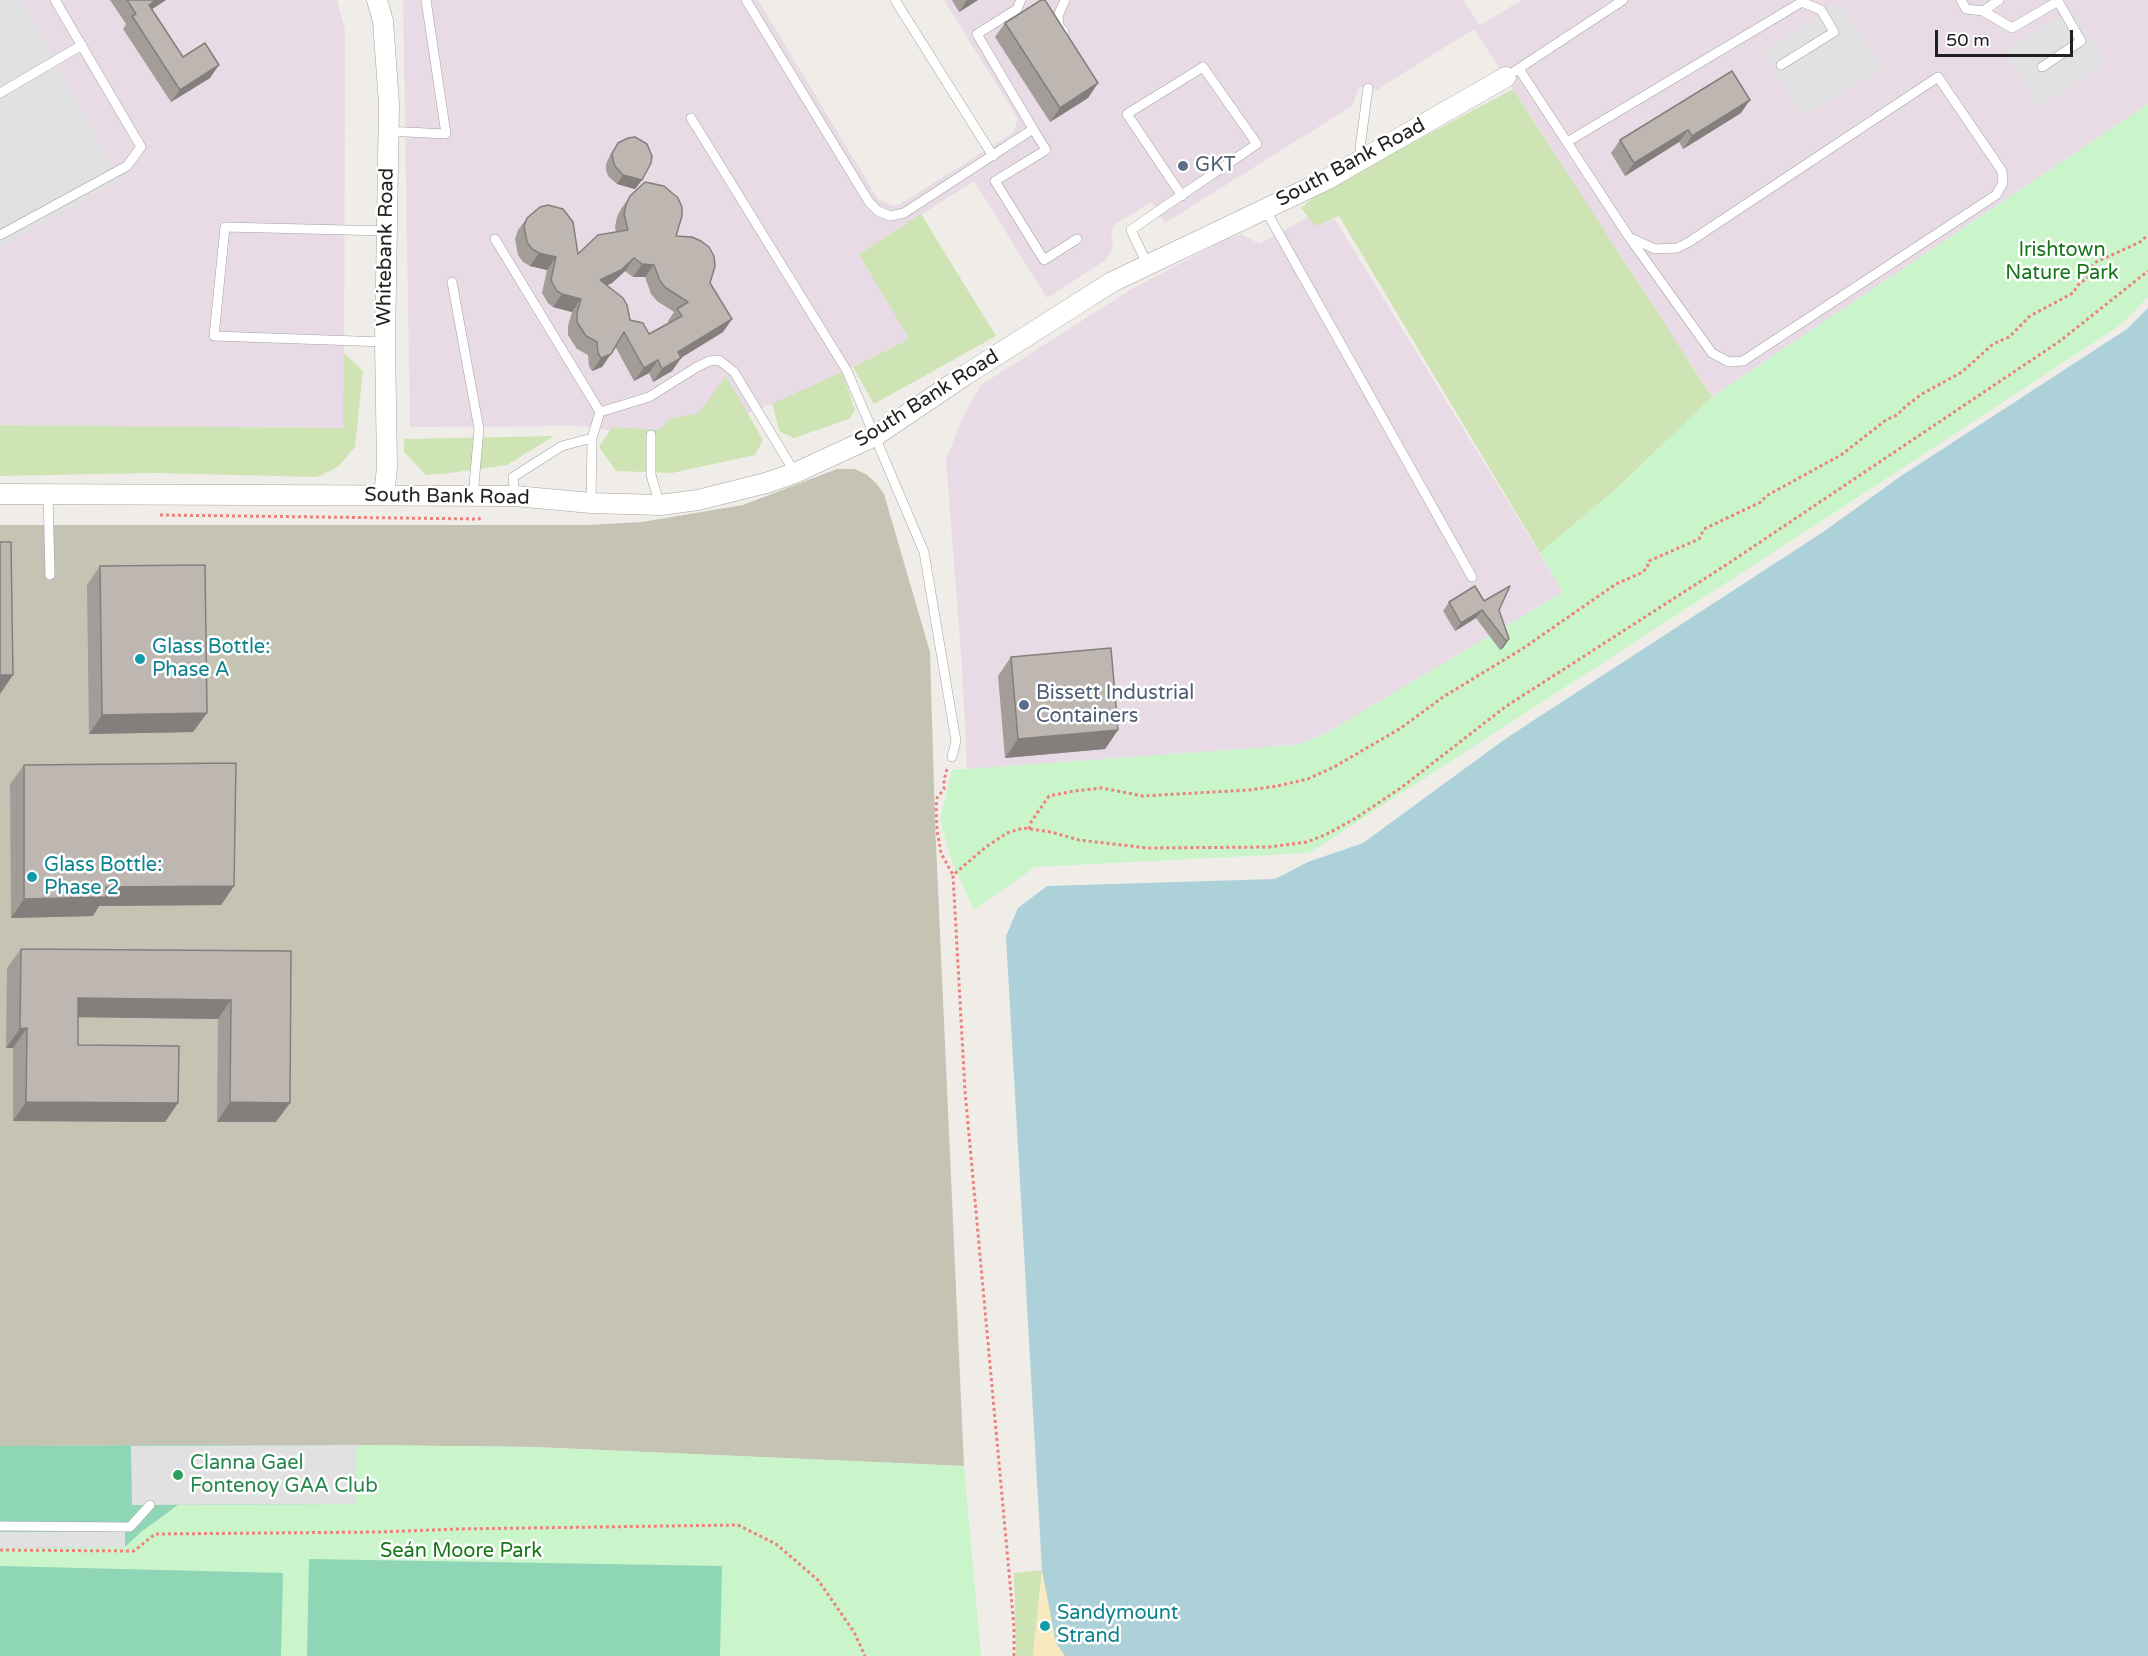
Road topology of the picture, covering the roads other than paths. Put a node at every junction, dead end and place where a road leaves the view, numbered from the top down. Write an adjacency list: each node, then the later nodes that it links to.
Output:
1 (56, 0): 14 (lane)
2 (377, 0): 22 (street, Whitebank Road)
3 (426, 0): 22 (lane)
4 (746, 0): 24 (lane)
5 (895, 0): 24 (lane)
6 (1021, 0): 21 (lane)
7 (1065, 0): 13 (lane)
8 (1623, 0): 17 (lane)
9 (1961, 0): 12 (lane)
10 (2000, 0): 12 (lane)
11 (2058, 0): 12 (lane); 16 (lane)
12 (1983, 11)
13 (1070, 42)
14 (82, 45): 19 (lane); 29 (lane)
15 (1781, 65): 23 (lane)
16 (2042, 67)
17 (1512, 73): 23 (lane); 25 (street, South Bank Road)
18 (1368, 88): 25 (lane)
19 (0, 93)
20 (691, 118): 38 (lane)
21 (1033, 129): 24 (lane); 31 (lane)
22 (387, 131): 28 (street, Whitebank Road)
23 (1567, 142): 30 (lane)
24 (993, 156)
25 (1361, 160): 27 (street, South Bank Road)
26 (1182, 196): 26 (lane); 33 (lane)
27 (1265, 209): 33 (street, South Bank Road); 49 (lane)
28 (387, 231): 35 (street, Whitebank Road); 35 (lane)
29 (0, 235)
30 (1629, 237): 30 (lane)
31 (1077, 239)
32 (495, 240): 36 (lane)
33 (1148, 266): 38 (street, South Bank Road)
34 (452, 282): 44 (lane)
35 (386, 342): 43 (street, Whitebank Road)
36 (600, 412): 39 (lane); 40 (lane)
37 (651, 435): 47 (lane)
38 (875, 436): 40 (street, South Bank Road); 50 (lane)
39 (592, 438): 45 (lane); 46 (lane)
40 (795, 473): 47 (street, South Bank Road)
41 (0, 494): 42 (street, South Bank Road)
42 (48, 494): 43 (street, South Bank Road); 48 (lane)
43 (384, 495): 44 (street, South Bank Road)
44 (473, 496): 45 (street, South Bank Road)
45 (515, 496): 46 (street, South Bank Road)
46 (591, 503): 47 (street, South Bank Road)
47 (660, 505)
48 (50, 575)
49 (1472, 577)
50 (952, 757)
51 (150, 1505): 52 (lane)
52 (0, 1526)

